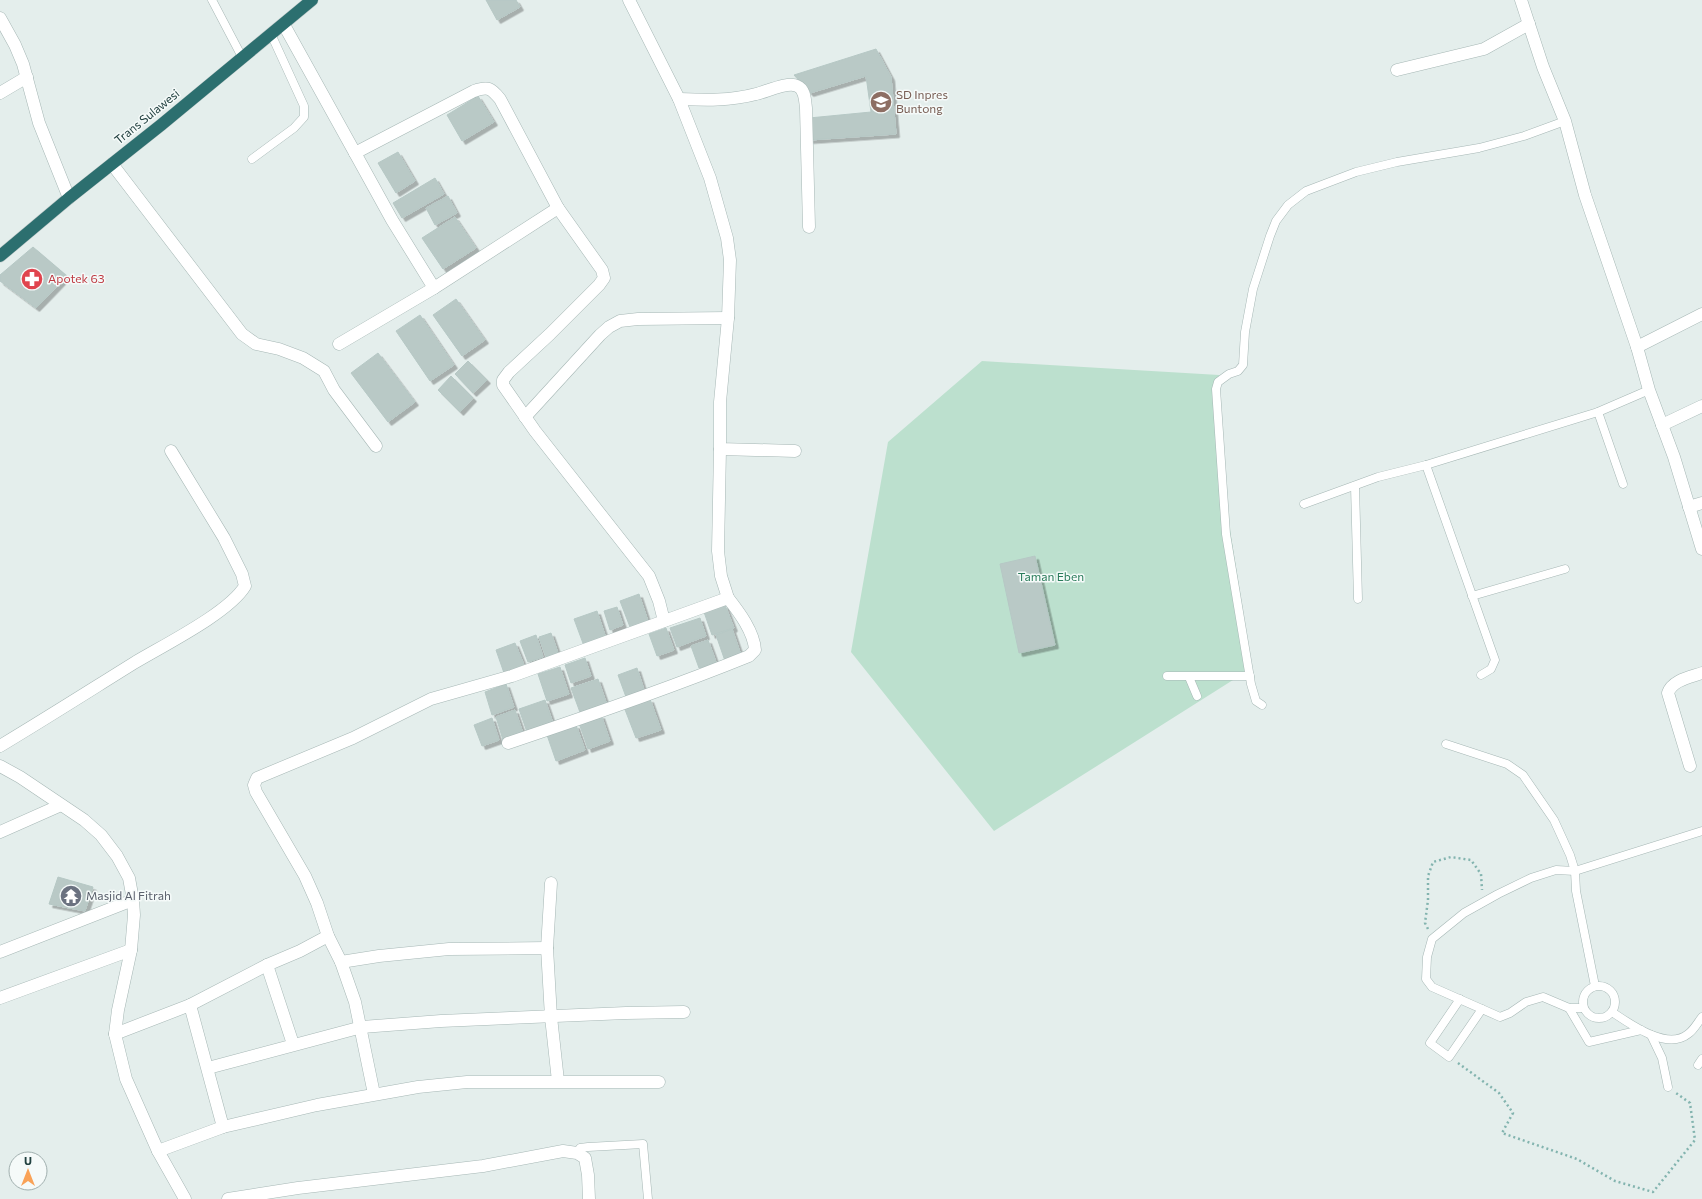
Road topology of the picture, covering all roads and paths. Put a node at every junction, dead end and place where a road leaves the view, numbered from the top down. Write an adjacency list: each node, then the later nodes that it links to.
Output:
1 (212, 0): 9 (lane)
2 (312, 0): 7 (highway, Trans Sulawesi)
3 (629, 0): 13 (street)
4 (1521, 0): 6 (street)
5 (0, 18): 11 (street)
6 (1529, 24): 10 (street); 14 (street)
7 (284, 25): 8 (highway, Trans Sulawesi); 15 (street)
8 (271, 34): 9 (highway, Trans Sulawesi); 16 (lane)
9 (242, 56): 17 (highway, Trans Sulawesi)
10 (1397, 70)
11 (27, 77): 12 (street); 18 (street)
12 (0, 93)
13 (679, 98): 20 (street); 24 (street)
14 (1565, 121): 26 (street); 51 (lane)
15 (355, 153): 19 (street); 22 (street)
16 (252, 159)
17 (112, 164): 18 (highway, Trans Sulawesi); 32 (street)
18 (69, 198): 21 (highway, Trans Sulawesi)
19 (558, 208): 22 (street); 30 (street)
20 (809, 227)
21 (0, 256)
22 (434, 288): 25 (street)
23 (1702, 314): 26 (street)
24 (728, 318): 30 (street); 33 (street)
25 (340, 344)
26 (1636, 347): 27 (street)
27 (1648, 390): 29 (lane); 31 (street)
28 (1702, 406): 31 (street)
29 (1598, 412): 36 (lane); 37 (lane)
30 (525, 417): 47 (street)
31 (1662, 425): 41 (street)
32 (376, 446)
33 (720, 448): 35 (street); 45 (street)
34 (171, 451): 57 (street)
35 (795, 451)
36 (1426, 465): 38 (lane); 44 (lane)
37 (1623, 484)
38 (1355, 486): 40 (lane); 46 (lane)
39 (1702, 503): 41 (street)
40 (1304, 504)
41 (1689, 507): 42 (street)
42 (1702, 549)
43 (1565, 569): 44 (lane)
44 (1472, 596): 49 (lane)
45 (728, 598): 47 (street); 55 (street)
46 (1358, 599)
47 (664, 621): 67 (street)
48 (1702, 674): 59 (street)
49 (1481, 675)
50 (1167, 676): 52 (lane)
51 (1250, 676): 52 (lane); 54 (lane)
52 (1189, 677): 53 (lane)
53 (1197, 696)
54 (1262, 705)
55 (508, 743)
56 (1446, 744): 63 (lane)
57 (0, 746)
58 (0, 766): 60 (street)
59 (1690, 766)
60 (61, 805): 62 (street); 65 (street)
61 (1702, 831): 63 (lane)
62 (0, 832)
63 (1575, 871): 66 (lane); 74 (lane)
64 (550, 883): 69 (street)
65 (134, 900): 70 (street); 71 (street)
66 (1482, 903): 68 (lane); 68 (path)
67 (328, 936): 72 (street); 73 (street)
68 (1432, 939): 76 (lane)
69 (547, 948): 72 (street); 83 (street)
70 (131, 950): 75 (street); 87 (street)
71 (0, 952)
72 (341, 962): 85 (street)
73 (267, 965): 77 (street); 89 (street)
74 (1595, 986): 79 (lane); 82 (lane)
75 (0, 998)
76 (1460, 999): 80 (lane); 90 (lane)
77 (190, 1005): 87 (street); 91 (street)
78 (1569, 1008): 79 (lane); 80 (lane); 86 (lane)
79 (1584, 1008): 82 (lane)
80 (1482, 1009): 90 (lane)
81 (684, 1012): 83 (street)
82 (1612, 1012): 86 (lane)
83 (551, 1017): 85 (street); 92 (street)
84 (1702, 1017): 88 (lane)
85 (362, 1027): 89 (street); 95 (street)
86 (1641, 1030): 88 (lane)
87 (115, 1034): 97 (street)
88 (1651, 1035): 94 (lane)
89 (293, 1044): 91 (street)
90 (1449, 1057): 94 (path)
91 (208, 1068): 96 (street)
92 (558, 1082): 93 (street); 95 (street)
93 (659, 1082)
94 (1668, 1087)
95 (374, 1094): 96 (street)
96 (223, 1128): 97 (street)
97 (158, 1151): 99 (street)
98 (577, 1153): 100 (street); 101 (street); 102 (lane)
99 (185, 1199)
100 (228, 1199)
101 (589, 1199)
102 (648, 1199)

